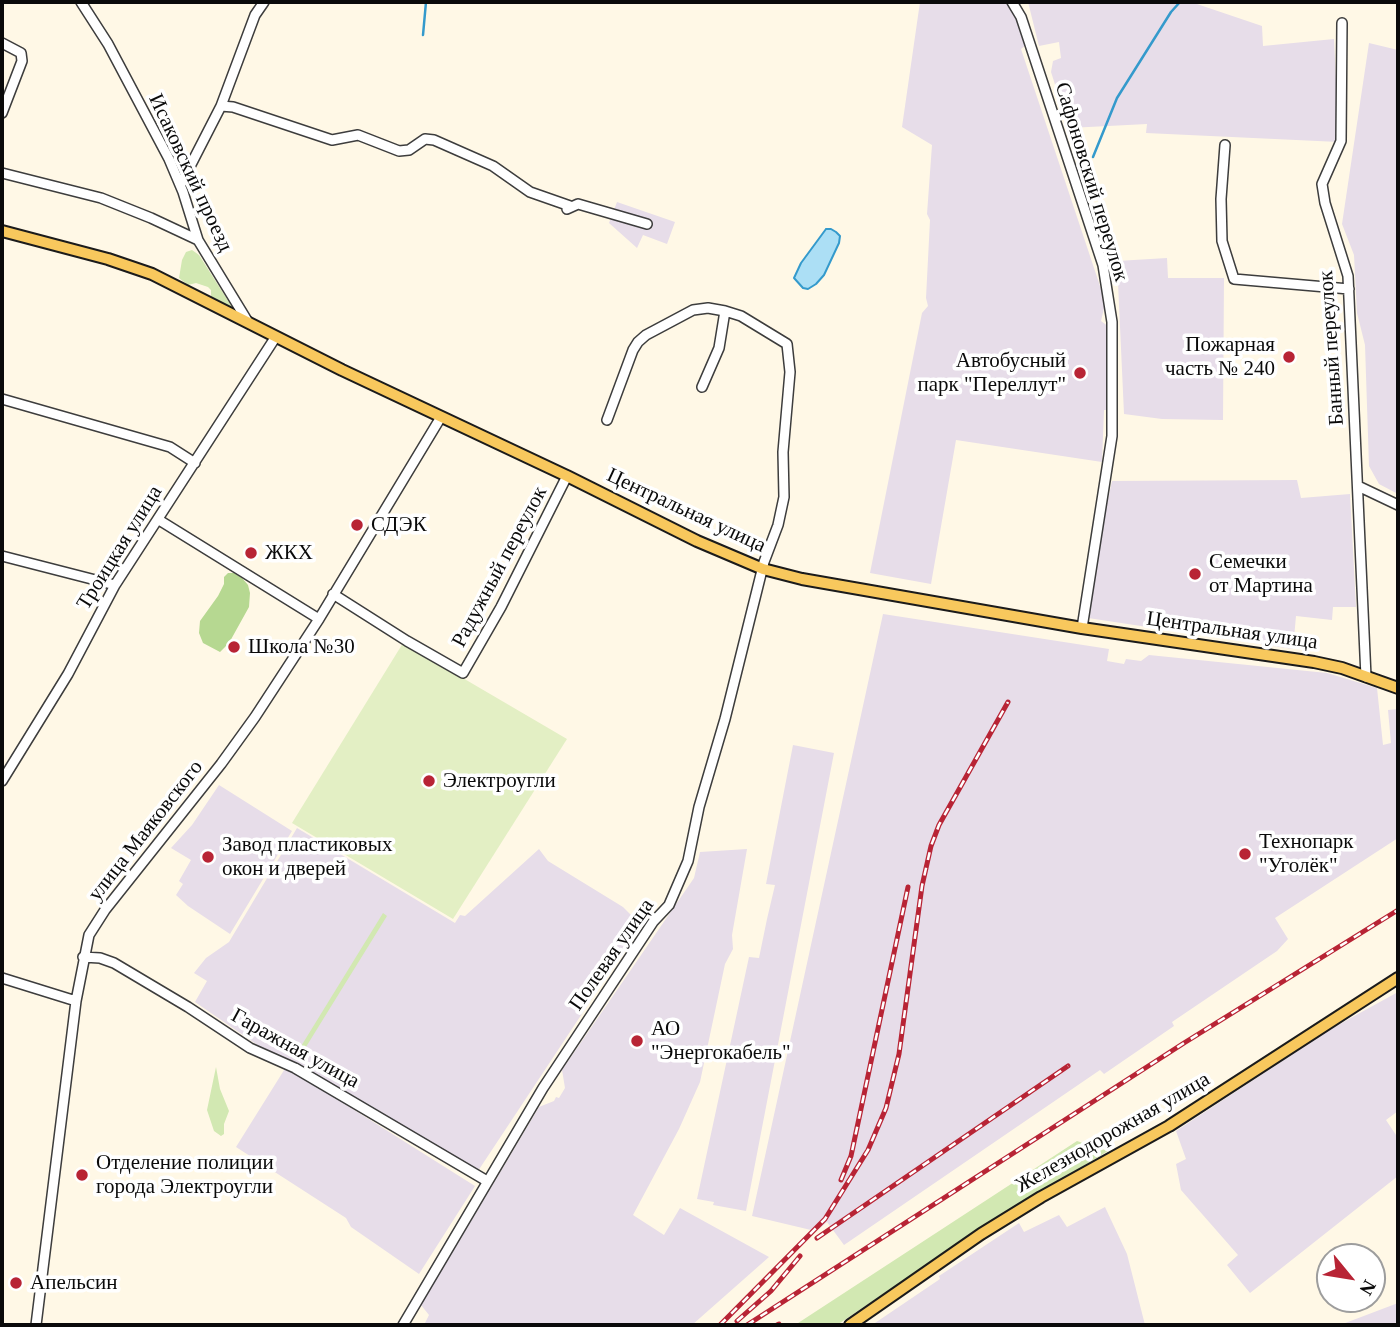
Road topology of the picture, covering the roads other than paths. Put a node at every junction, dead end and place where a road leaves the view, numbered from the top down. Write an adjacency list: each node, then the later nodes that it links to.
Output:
1 (81, 2): 10 (street, Исаковский проезд)
2 (264, 2): 6 (street)
3 (1012, 2): 32 (street, Сафоновский переулок)
4 (1342, 23): 14 (street, Банный переулок)
5 (2, 43): 7 (street)
6 (221, 106): 10 (street); 11 (street)
7 (2, 113)
8 (1225, 145): 14 (street)
9 (2, 173): 13 (street)
10 (181, 184): 13 (street, Исаковский проезд)
11 (647, 224)
12 (2, 231): 16 (main road, Центральная улица)
13 (198, 240): 16 (street, Исаковский проезд)
14 (1349, 289): 24 (street, Банный переулок)
15 (725, 311): 18 (street); 21 (street); 28 (street, Полевая улица)
16 (248, 322): 17 (main road, Центральная улица)
17 (275, 338): 20 (main road, Центральная улица); 22 (street, Троицкая улица)
18 (702, 387)
19 (2, 399): 22 (street)
20 (441, 417): 23 (main road, Центральная улица); 30 (street, улица Маяковского)
21 (607, 420)
22 (195, 463): 26 (street, Троицкая улица)
23 (567, 476): 28 (main road, Центральная улица); 30 (street, Радужный переулок)
24 (1358, 486): 25 (street); 33 (street, Банный переулок)
25 (1398, 505)
26 (159, 520): 29 (street, Троицкая улица); 31 (street)
27 (2, 556): 29 (street)
28 (763, 569): 32 (main road, Центральная улица); 40 (street, Полевая улица)
29 (115, 585): 35 (street, Троицкая улица)
30 (333, 594): 31 (street, улица Маяковского)
31 (319, 619): 36 (street, улица Маяковского)
32 (1082, 628): 33 (main road, Центральная улица)
33 (1366, 677): 34 (main road, Центральная улица)
34 (1398, 688)
35 (2, 780)
36 (83, 957): 39 (street, улица Маяковского); 40 (street, Гаражная улица)
37 (2, 978): 39 (street)
38 (1398, 978): 43 (main road, Железнодорожная улица)
39 (76, 1001): 41 (street, улица Маяковского)
40 (487, 1181): 42 (street, Полевая улица)
41 (36, 1325)
42 (403, 1325)
43 (849, 1325)

